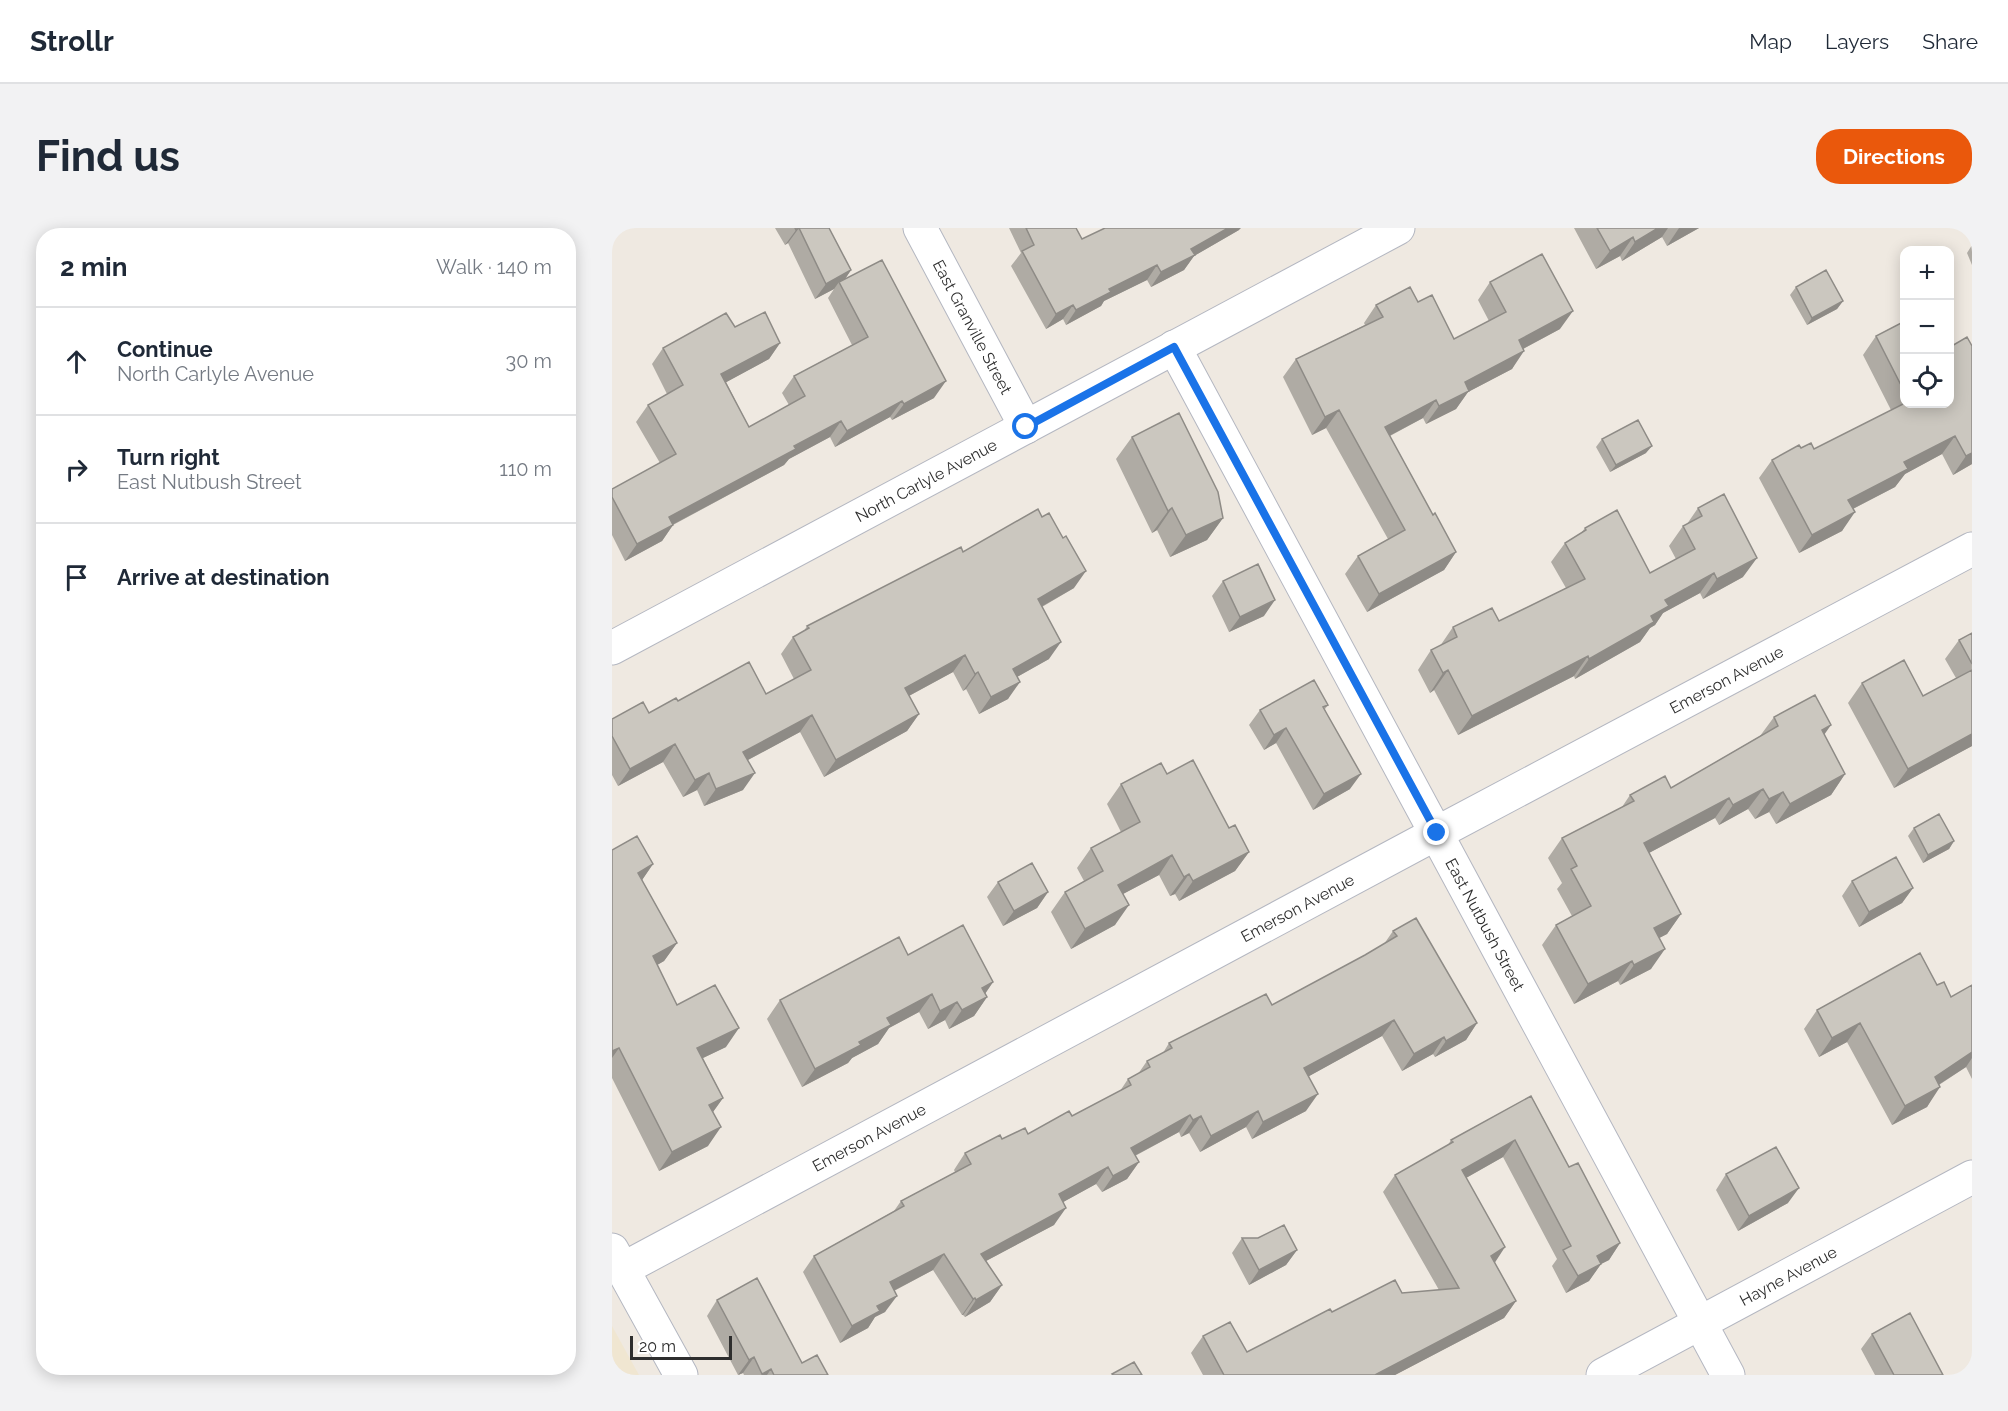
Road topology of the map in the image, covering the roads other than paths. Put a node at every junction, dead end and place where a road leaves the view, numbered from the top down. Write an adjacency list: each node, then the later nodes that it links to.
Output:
1 (920, 228): 4 (street, East Granville Street)
2 (1398, 228): 3 (street, North Carlyle Avenue)
3 (1174, 347): 4 (street, North Carlyle Avenue); 7 (street, East Nutbush Street)
4 (1026, 427): 6 (street, North Carlyle Avenue)
5 (1972, 549): 7 (street, Emerson Avenue)
6 (612, 648)
7 (1437, 833): 9 (street, Emerson Avenue); 10 (street, East Nutbush Street)
8 (1972, 1177): 10 (street, Hayne Avenue)
9 (617, 1259): 11 (street)
10 (1699, 1322): 12 (street, Hayne Avenue); 13 (street, East Nutbush Street)
11 (681, 1375)
12 (1603, 1375)
13 (1728, 1375)

